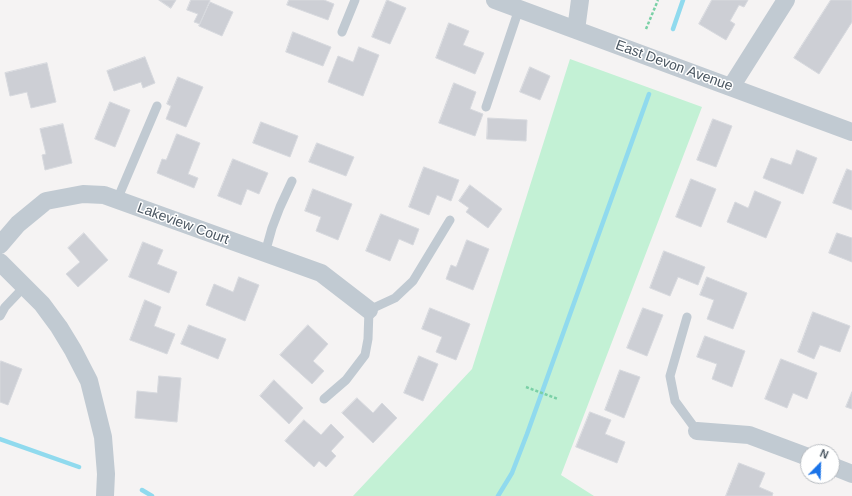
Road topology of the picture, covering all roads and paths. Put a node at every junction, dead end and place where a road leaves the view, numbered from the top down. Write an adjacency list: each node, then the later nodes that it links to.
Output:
1 (355, 0): 9 (lane)
2 (495, 0): 6 (street, East Devon Avenue)
3 (580, 0): 8 (street)
4 (658, 0): 7 (path)
5 (786, 0): 10 (street)
6 (519, 9): 8 (street, East Devon Avenue); 12 (lane)
7 (646, 29)
8 (576, 30): 10 (street, East Devon Avenue)
9 (342, 32)
10 (731, 87): 13 (street, East Devon Avenue)
11 (157, 106): 15 (lane)
12 (486, 107)
13 (852, 132)
14 (292, 181): 18 (lane)
15 (117, 200): 17 (street, Lakeview Court); 18 (street, Lakeview Court)
16 (450, 220): 21 (lane)
17 (0, 245)
18 (266, 253): 21 (street, Lakeview Court)
19 (0, 262): 20 (street)
20 (25, 286): 22 (lane); 31 (street)
21 (369, 310): 25 (lane)
22 (0, 316)
23 (687, 317): 27 (lane)
24 (526, 387): 26 (path)
25 (324, 399)
26 (558, 399)
27 (697, 431): 28 (street)
28 (800, 454)
29 (840, 469): 30 (street)
30 (852, 474)
31 (105, 496)

